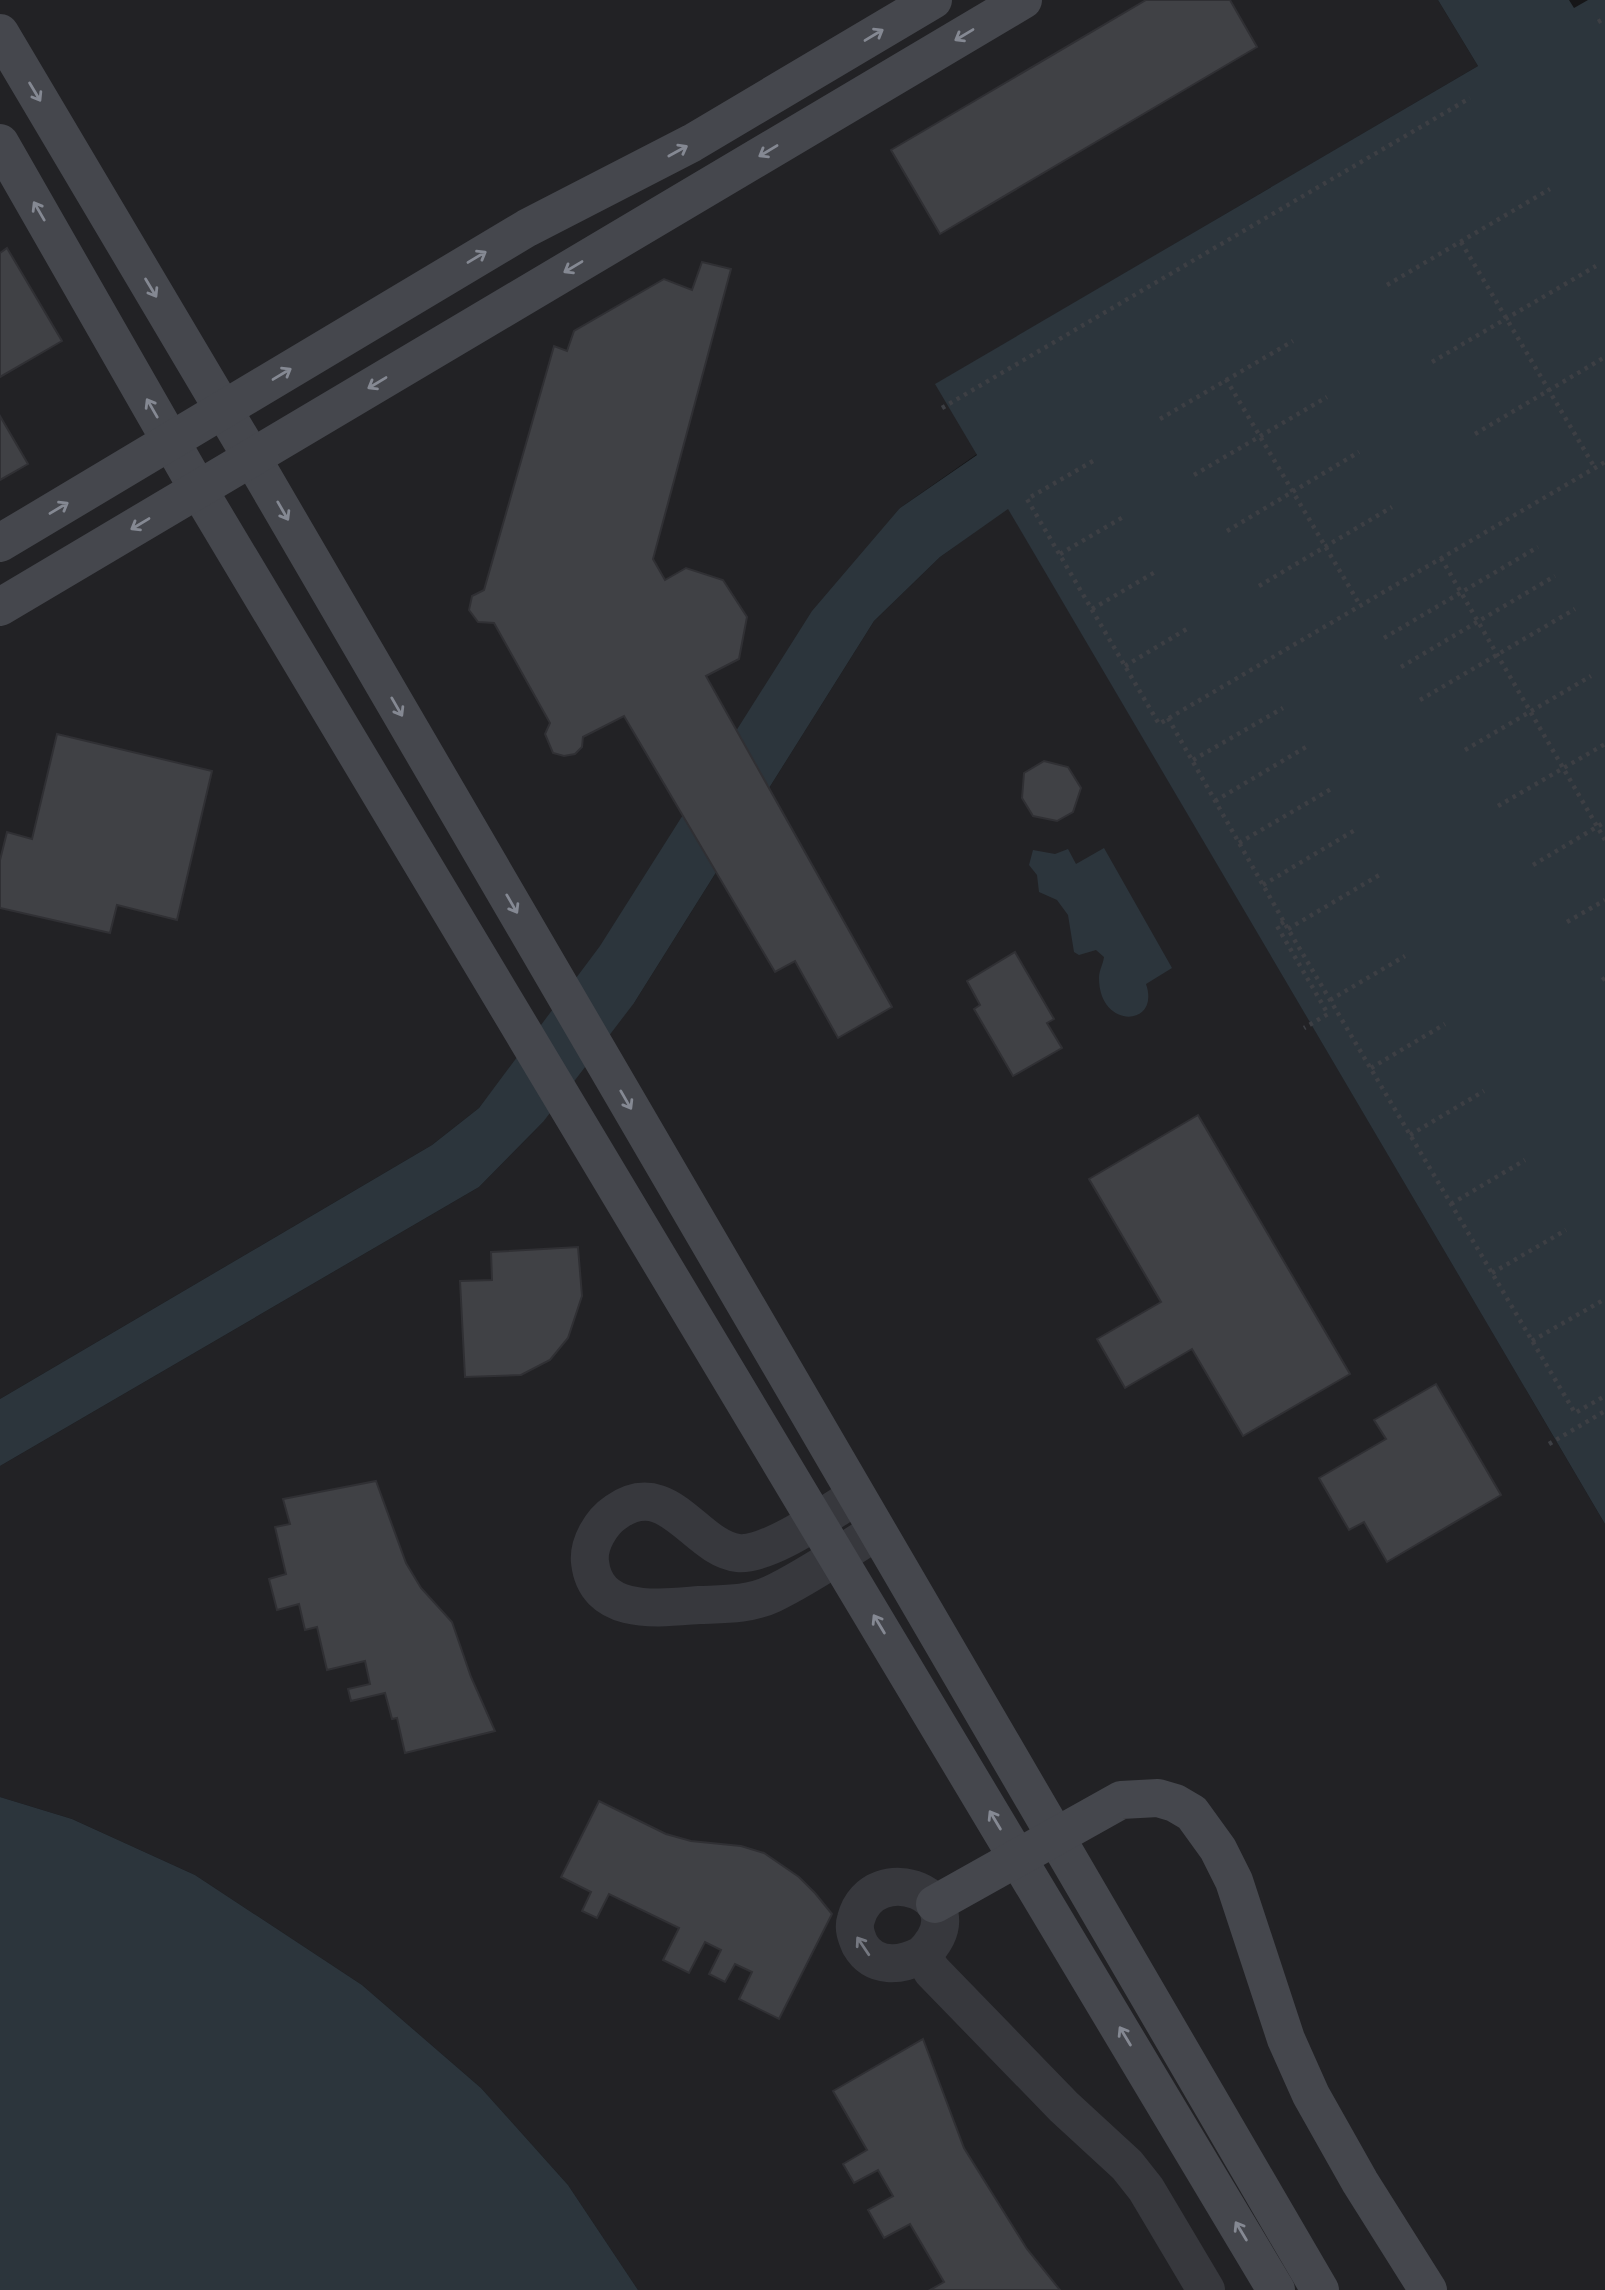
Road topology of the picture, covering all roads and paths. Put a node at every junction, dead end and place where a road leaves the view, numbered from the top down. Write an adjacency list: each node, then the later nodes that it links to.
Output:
1 (933, 0): 20 (street, one-way to 1)
2 (1023, 0): 26 (street, one-way to 26)
3 (1605, 18): 4 (path)
4 (1598, 22)
5 (0, 33): 20 (street, one-way to 20)
6 (1470, 98): 19 (path)
7 (0, 143): 24 (street, one-way to 7)
8 (1550, 189): 9 (path)
9 (1461, 242): 11 (path); 12 (path)
10 (1596, 266): 12 (path)
11 (1387, 285)
12 (1506, 318): 15 (path); 17 (path)
13 (1293, 341): 16 (path)
14 (1605, 357): 17 (path)
15 (1432, 362)
16 (1226, 379): 21 (path); 23 (path)
17 (1549, 391): 22 (path); 29 (path)
18 (1327, 397): 23 (path)
19 (942, 408)
20 (223, 410): 24 (street); 26 (street)
21 (1160, 419)
22 (1475, 434)
23 (1260, 436): 30 (path); 32 (path)
24 (171, 441): 31 (street); 36 (street, one-way to 24)
25 (1359, 452): 32 (path)
26 (252, 458): 31 (street); 96 (street, one-way to 96)
27 (1093, 461): 39 (path)
28 (1605, 462): 29 (path)
29 (1595, 468): 40 (path)
30 (1194, 475)
31 (198, 489): 46 (street, one-way to 46); 97 (street)
32 (1293, 492): 35 (path); 37 (path)
33 (1392, 508): 37 (path)
34 (1125, 516): 39 (path)
35 (1227, 531)
36 (0, 542)
37 (1325, 547): 43 (path); 45 (path)
38 (1538, 547): 44 (path)
39 (1060, 554): 47 (path)
40 (1441, 558): 44 (path); 45 (path)
41 (1157, 571): 47 (path)
42 (1555, 576): 49 (path)
43 (1259, 586)
44 (1461, 593): 49 (path); 51 (path)
45 (1360, 605): 59 (path)
46 (0, 607)
47 (1092, 609): 53 (path)
48 (1575, 610): 52 (path)
49 (1478, 622): 52 (path); 54 (path)
50 (1190, 627): 53 (path)
51 (1384, 638)
52 (1497, 655): 56 (path); 58 (path)
53 (1125, 666): 59 (path)
54 (1401, 667)
55 (1591, 676): 58 (path)
56 (1420, 700)
57 (1283, 708): 63 (path)
58 (1531, 712): 62 (path); 64 (path)
59 (1168, 718): 63 (path)
60 (1605, 744): 64 (path)
61 (1306, 747): 66 (path)
62 (1465, 750)
63 (1193, 761): 66 (path)
64 (1564, 768): 67 (path); 69 (path)
65 (1331, 789): 72 (path)
66 (1216, 801): 72 (path)
67 (1498, 806)
68 (1605, 822): 69 (path)
69 (1597, 827): 71 (path); 73 (path)
70 (1355, 830): 75 (path)
71 (1605, 839)
72 (1239, 843): 75 (path)
73 (1533, 864)
74 (1381, 873): 79 (path)
75 (1263, 885): 77 (path)
76 (1605, 900): 78 (path)
77 (1284, 922): 79 (path); 83 (path)
78 (1567, 922)
79 (1287, 929): 81 (path)
80 (1405, 956): 81 (path)
81 (1330, 1000): 84 (path)
82 (1445, 1024): 84 (path)
83 (1304, 1028)
84 (1370, 1068): 86 (path)
85 (1484, 1091): 86 (path)
86 (1410, 1135): 88 (path)
87 (1525, 1160): 88 (path)
88 (1451, 1203): 90 (path)
89 (1566, 1230): 90 (path)
90 (1492, 1273): 92 (path)
91 (1605, 1299): 92 (path)
92 (1532, 1342): 93 (path)
93 (1605, 1396)
94 (1605, 1411): 95 (path)
95 (1549, 1444)
96 (856, 1496): 97 (street); 98 (street)
97 (816, 1520): 99 (street); 99 (street)
98 (877, 1531): 99 (street); 100 (street)
99 (838, 1556): 101 (street, one-way to 99)
100 (1056, 1838): 101 (street); 106 (street); 107 (street)
101 (1018, 1858): 102 (street); 105 (street, one-way to 101)
102 (935, 1904): 103 (street); 103 (street, one-way to 102)
103 (922, 1955): 104 (street)
104 (1206, 2290)
105 (1276, 2290)
106 (1320, 2290)
107 (1428, 2290)

